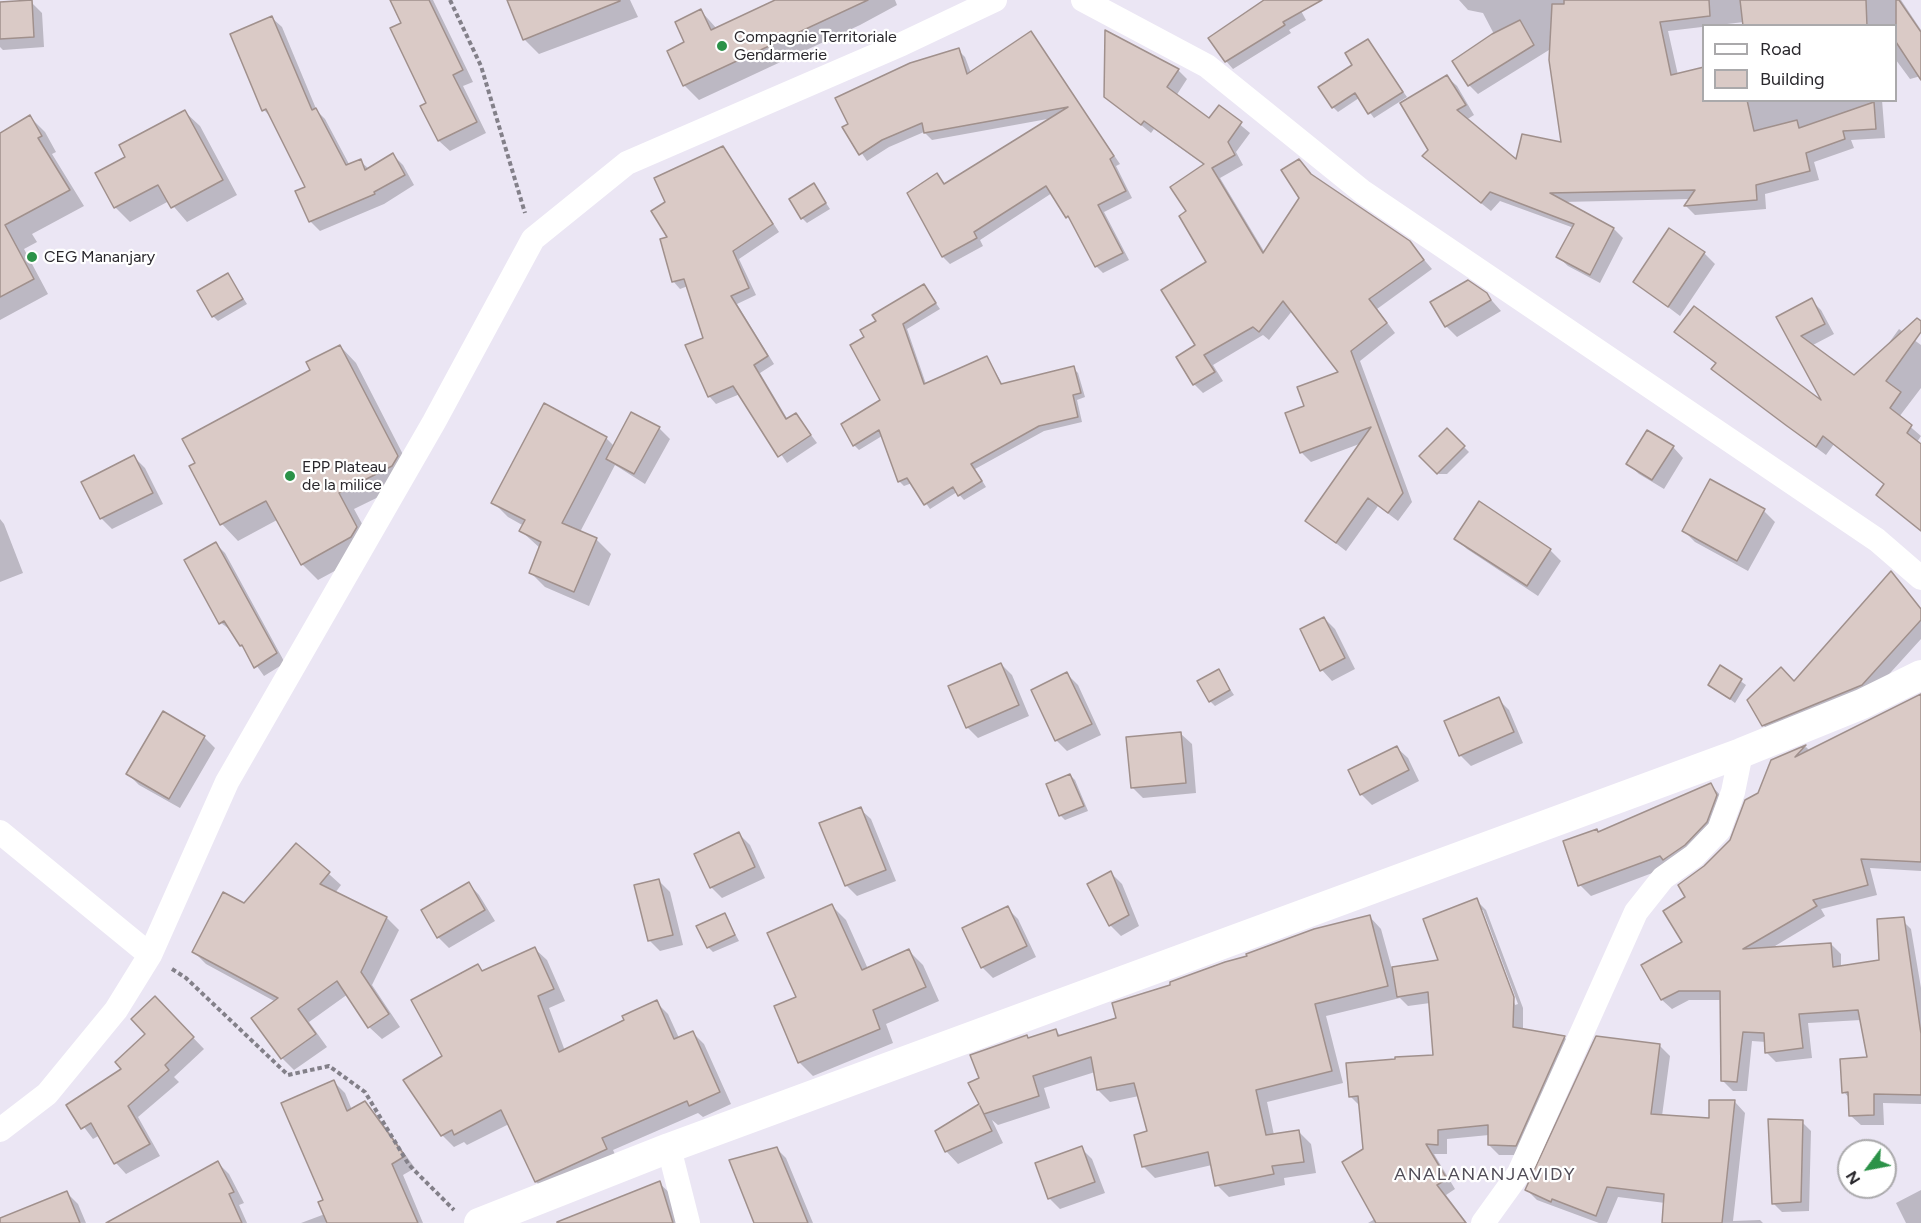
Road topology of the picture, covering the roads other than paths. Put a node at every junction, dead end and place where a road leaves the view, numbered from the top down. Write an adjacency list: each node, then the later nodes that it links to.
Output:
1 (995, 0): 7 (street)
2 (1083, 0): 3 (street)
3 (1921, 578)
4 (1921, 675): 5 (street)
5 (1741, 753): 9 (street); 12 (street)
6 (0, 832): 7 (street)
7 (150, 955): 8 (street)
8 (0, 1130)
9 (669, 1148): 10 (street); 11 (street)
10 (469, 1219)
11 (688, 1223)
12 (1483, 1223)

